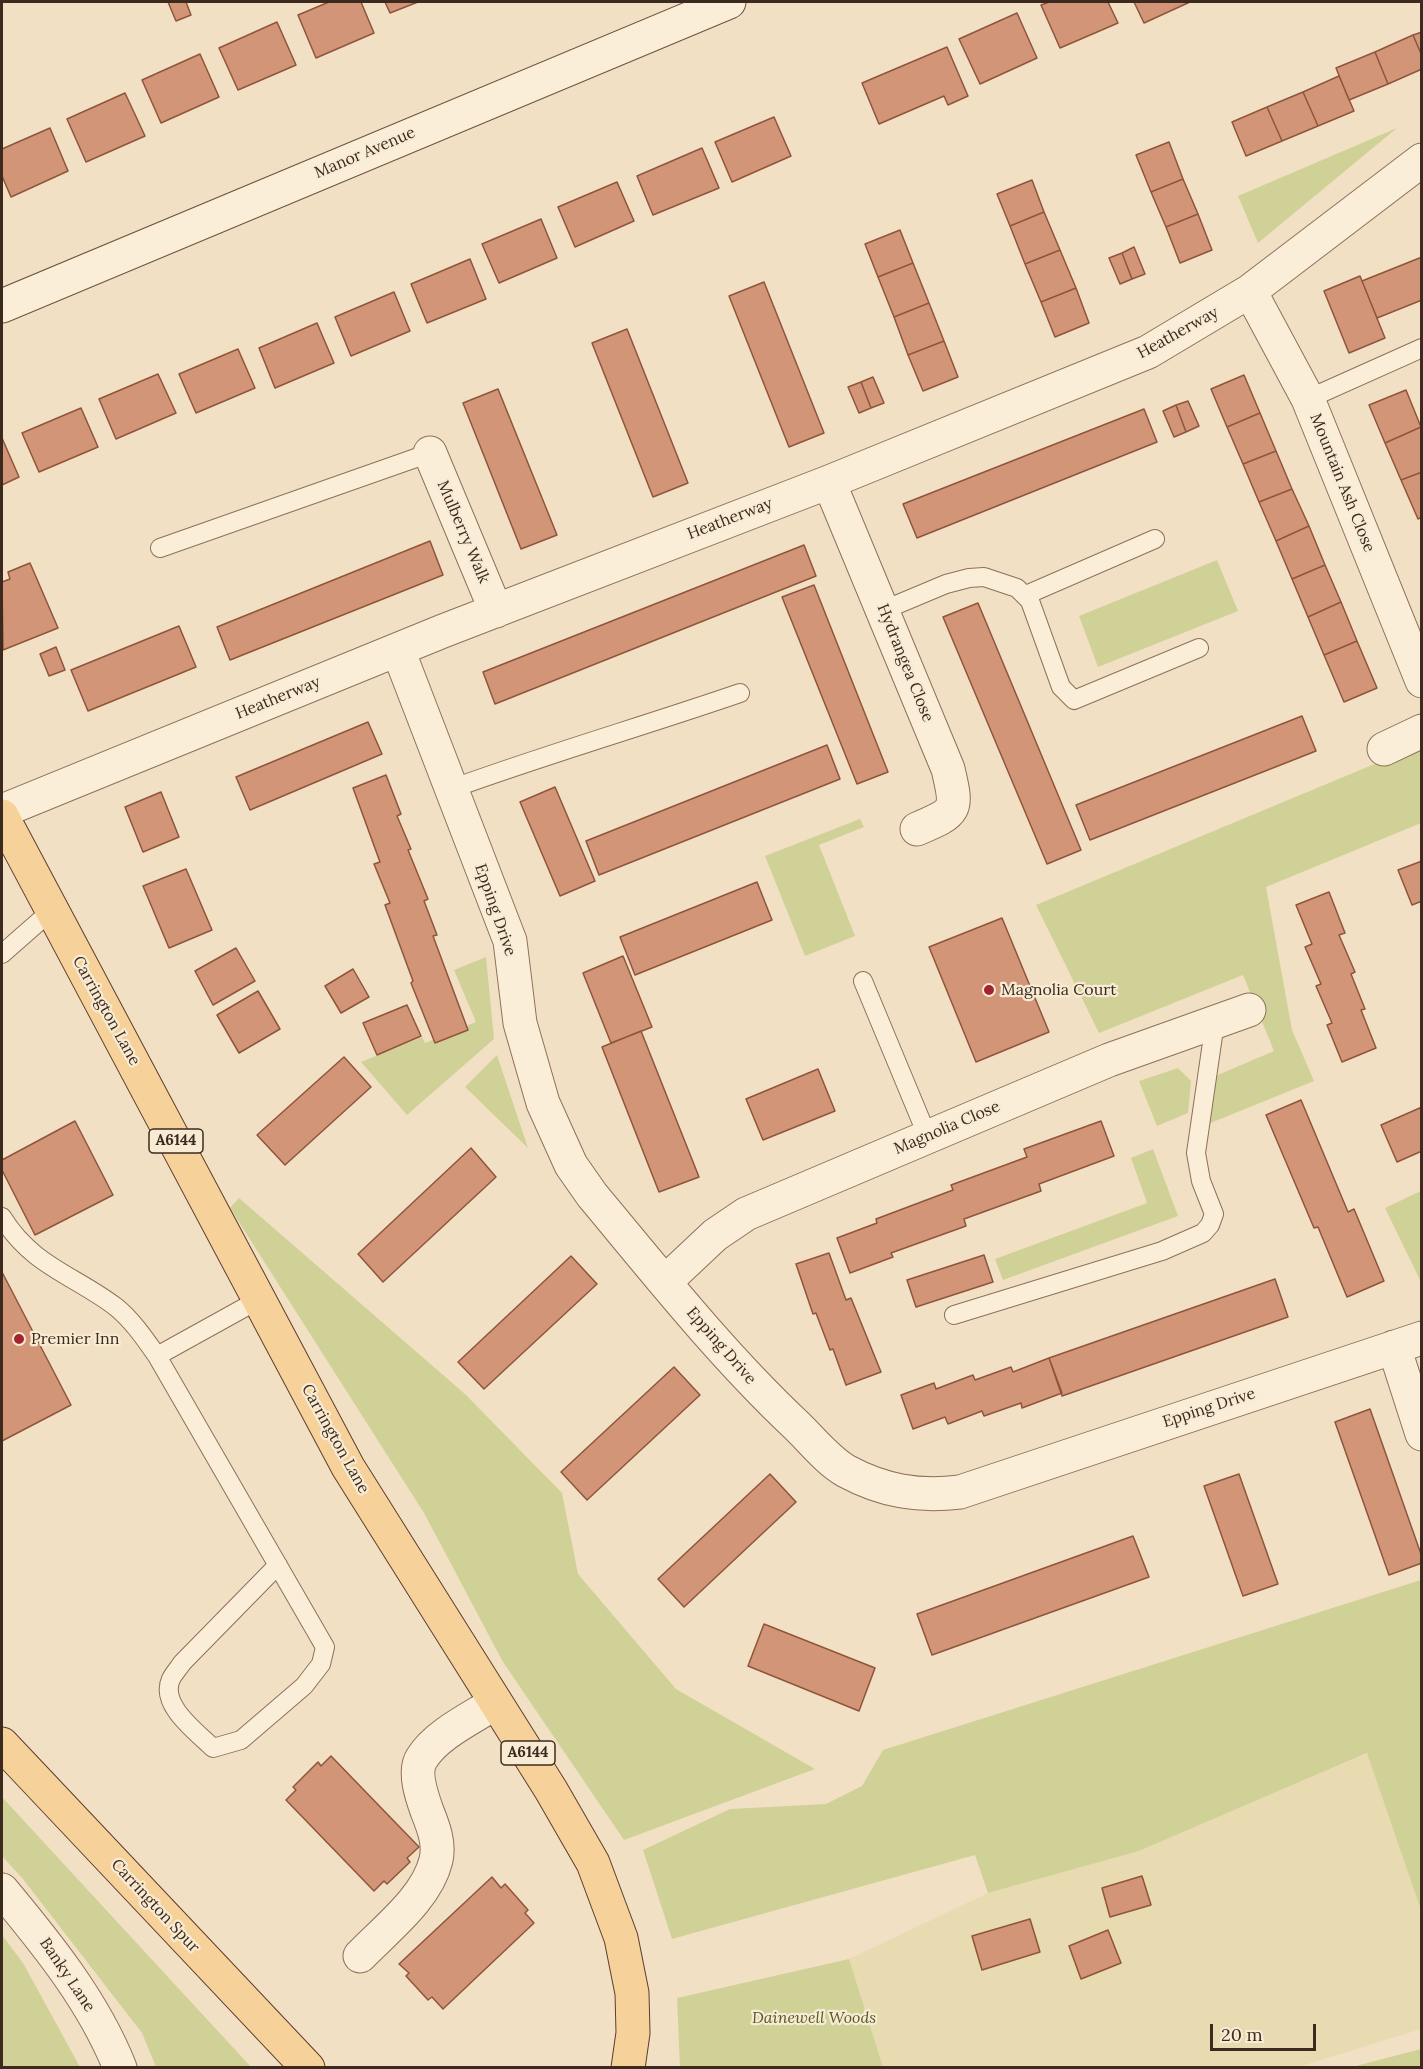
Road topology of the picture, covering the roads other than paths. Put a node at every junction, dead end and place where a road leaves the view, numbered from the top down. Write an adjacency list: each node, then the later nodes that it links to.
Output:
1 (729, 2): 4 (street, Manor Avenue)
2 (1422, 160): 3 (street, Heatherway)
3 (1250, 291): 6 (street, Mountain Ash Close); 8 (street, Heatherway)
4 (2, 306)
5 (1422, 348): 6 (lane)
6 (1308, 399): 16 (street, Mountain Ash Close)
7 (430, 453): 10 (lane); 13 (street, Mulberry Walk)
8 (829, 482): 12 (street, Hydrangea Close); 13 (street, Heatherway)
9 (1155, 539): 11 (lane)
10 (160, 548)
11 (1026, 595): 12 (lane); 14 (lane)
12 (884, 610): 23 (street, Hydrangea Close)
13 (496, 611): 15 (street, Heatherway)
14 (1198, 648)
15 (398, 650): 20 (street, Epping Drive); 21 (street, Heatherway)
16 (1422, 681)
17 (740, 693): 20 (lane)
18 (1422, 731): 19 (street)
19 (1384, 748)
20 (451, 789): 31 (street, Epping Drive)
21 (2, 811)
22 (2, 816): 24 (main road, Carrington Lane / A6144)
23 (916, 829)
24 (51, 911): 25 (lane); 32 (main road, Carrington Lane / A6144)
25 (2, 954)
26 (863, 981): 29 (lane)
27 (1249, 1010): 28 (street, Magnolia Close)
28 (1215, 1022): 29 (street, Magnolia Close); 33 (lane)
29 (927, 1135): 31 (street, Magnolia Close)
30 (2, 1217): 35 (lane)
31 (665, 1282): 34 (street, Epping Drive)
32 (260, 1299): 35 (lane); 38 (main road, Carrington Lane / A6144)
33 (954, 1315)
34 (1408, 1342): 36 (street)
35 (157, 1356): 37 (lane)
36 (1422, 1434)
37 (278, 1565): 37 (lane)
38 (495, 1703): 41 (street); 44 (main road, Carrington Lane / A6144)
39 (2, 1744): 43 (main road, Carrington Spur)
40 (2, 1890): 42 (street, Banky Lane)
41 (360, 1956)
42 (120, 2067)
43 (308, 2067)
44 (628, 2067)

